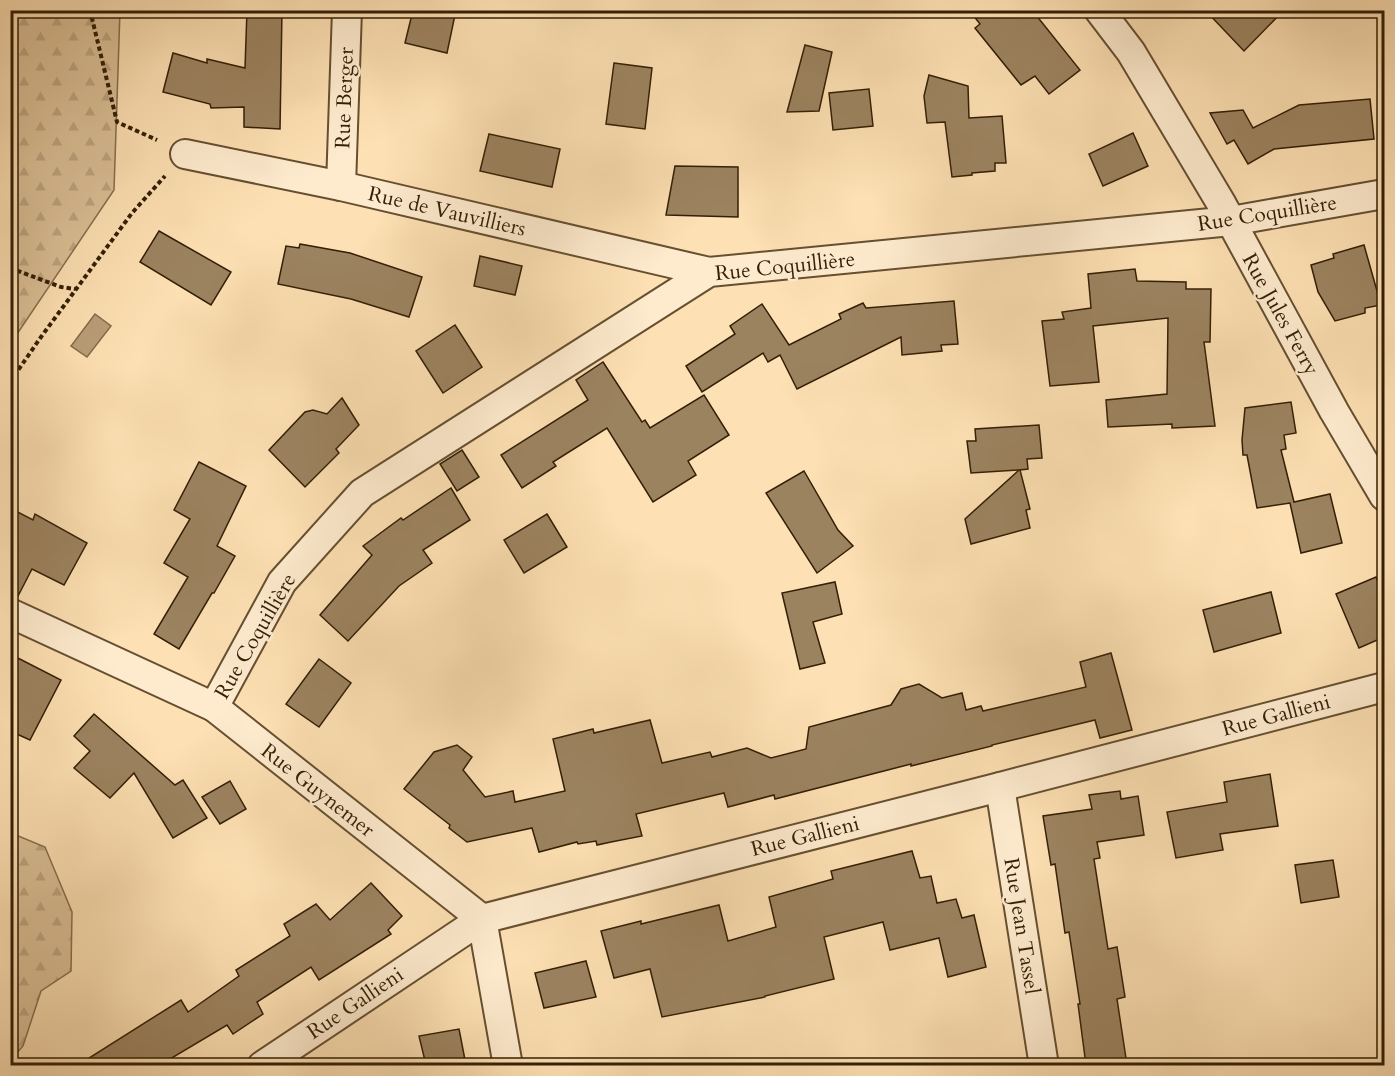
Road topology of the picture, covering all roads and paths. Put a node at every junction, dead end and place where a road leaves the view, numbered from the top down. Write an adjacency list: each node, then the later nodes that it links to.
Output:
1 (90, 10): 4 (path)
2 (347, 10): 5 (street, Rue Berger)
3 (1099, 10): 7 (street, Rue Jules Ferry)
4 (185, 154): 5 (street, Rue de Vauvilliers); 10 (path)
5 (341, 186): 9 (street, Rue de Vauvilliers)
6 (1384, 194): 7 (street, Rue Coquillière)
7 (1230, 221): 9 (street, Rue Coquillière); 12 (street, Rue Jules Ferry)
8 (10, 268): 10 (path)
9 (709, 273): 15 (street, Rue Coquillière)
10 (75, 290): 11 (path)
11 (10, 381)
12 (1384, 496)
13 (10, 613): 15 (street, Rue Guynemer)
14 (1384, 687): 16 (street, Rue Gallieni)
15 (214, 707): 17 (street, Rue Guynemer)
16 (1000, 787): 17 (street, Rue Gallieni); 20 (street, Rue Jean Tassel)
17 (482, 919): 18 (street, Rue Gallieni); 19 (street)
18 (262, 1065)
19 (508, 1065)
20 (1044, 1065)

